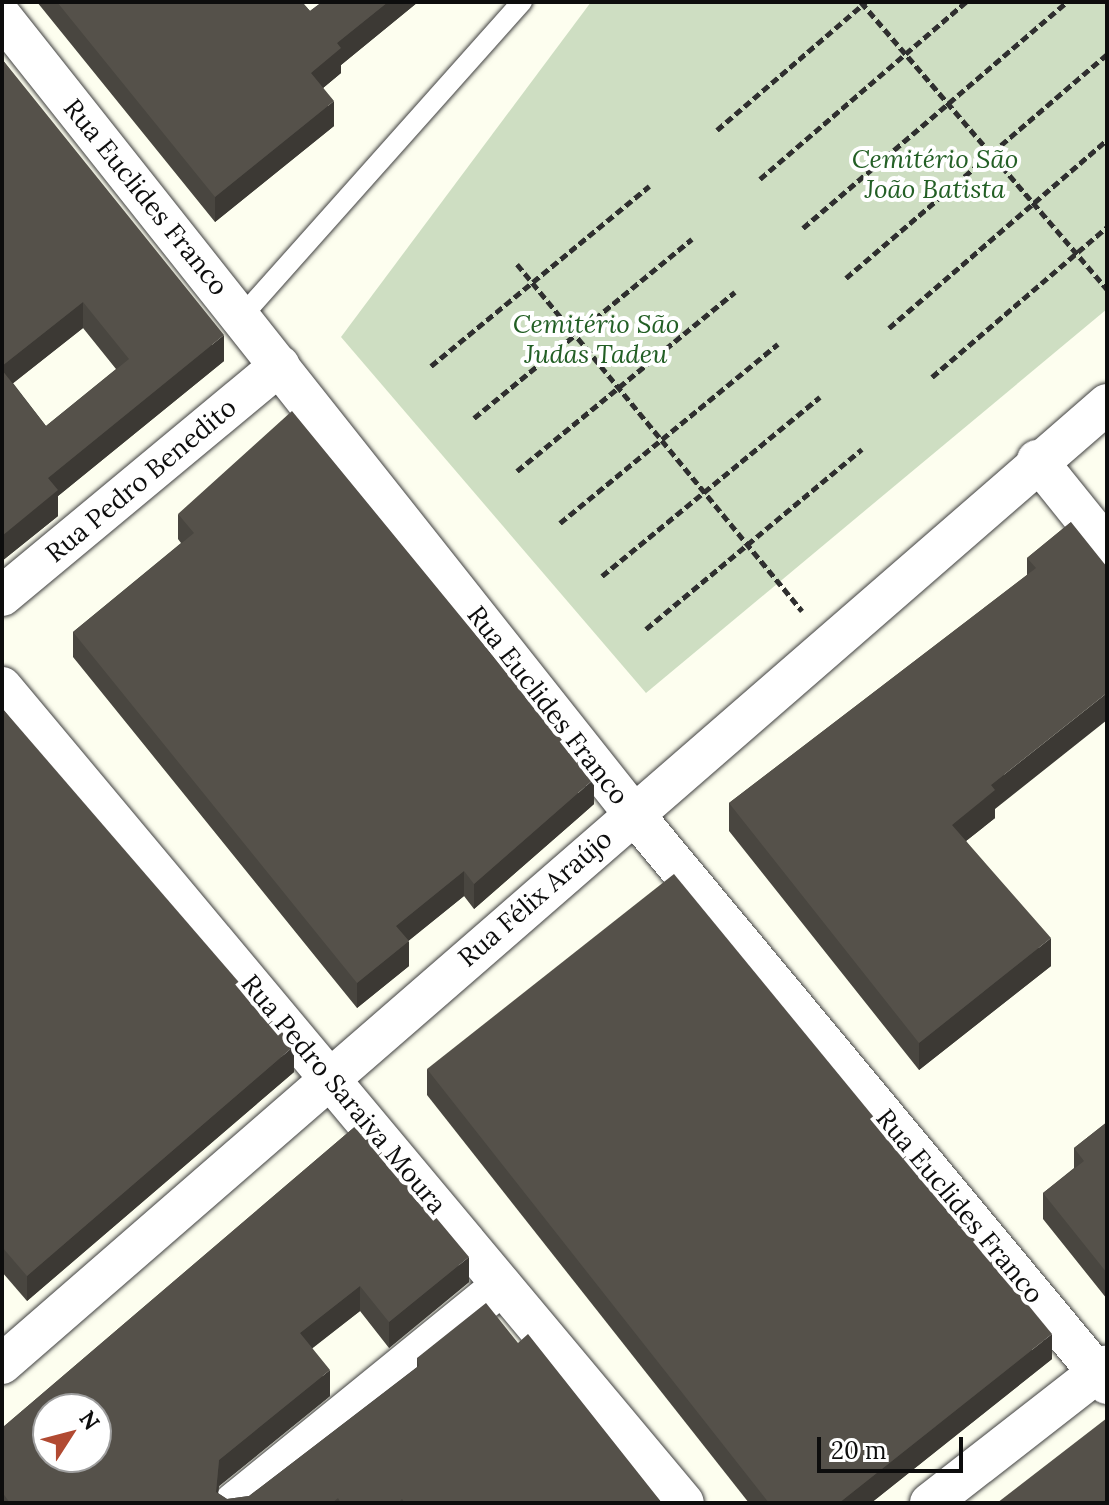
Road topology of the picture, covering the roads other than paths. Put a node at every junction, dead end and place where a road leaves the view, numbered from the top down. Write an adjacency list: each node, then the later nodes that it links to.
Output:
1 (522, 2): 3 (lane)
2 (2, 17): 3 (street, Rua Euclides Franco)
3 (242, 316): 4 (street, Rua Euclides Franco)
4 (280, 365): 8 (street, Rua Pedro Benedito); 10 (street, Rua Euclides Franco)
5 (1107, 404): 6 (street, Rua Félix Araújo)
6 (1037, 460): 7 (street); 10 (street, Rua Félix Araújo)
7 (1107, 547)
8 (2, 596)
9 (2, 687): 11 (street, Rua Pedro Saraiva Moura)
10 (633, 813): 11 (street, Rua Félix Araújo); 14 (street, Rua Euclides Franco)
11 (331, 1076): 12 (street, Rua Pedro Saraiva Moura); 13 (street, Rua Félix Araújo)
12 (502, 1285): 15 (street); 16 (street, Rua Pedro Saraiva Moura)
13 (3, 1361)
14 (1104, 1374): 17 (street)
15 (234, 1503)
16 (684, 1503)
17 (930, 1503)

